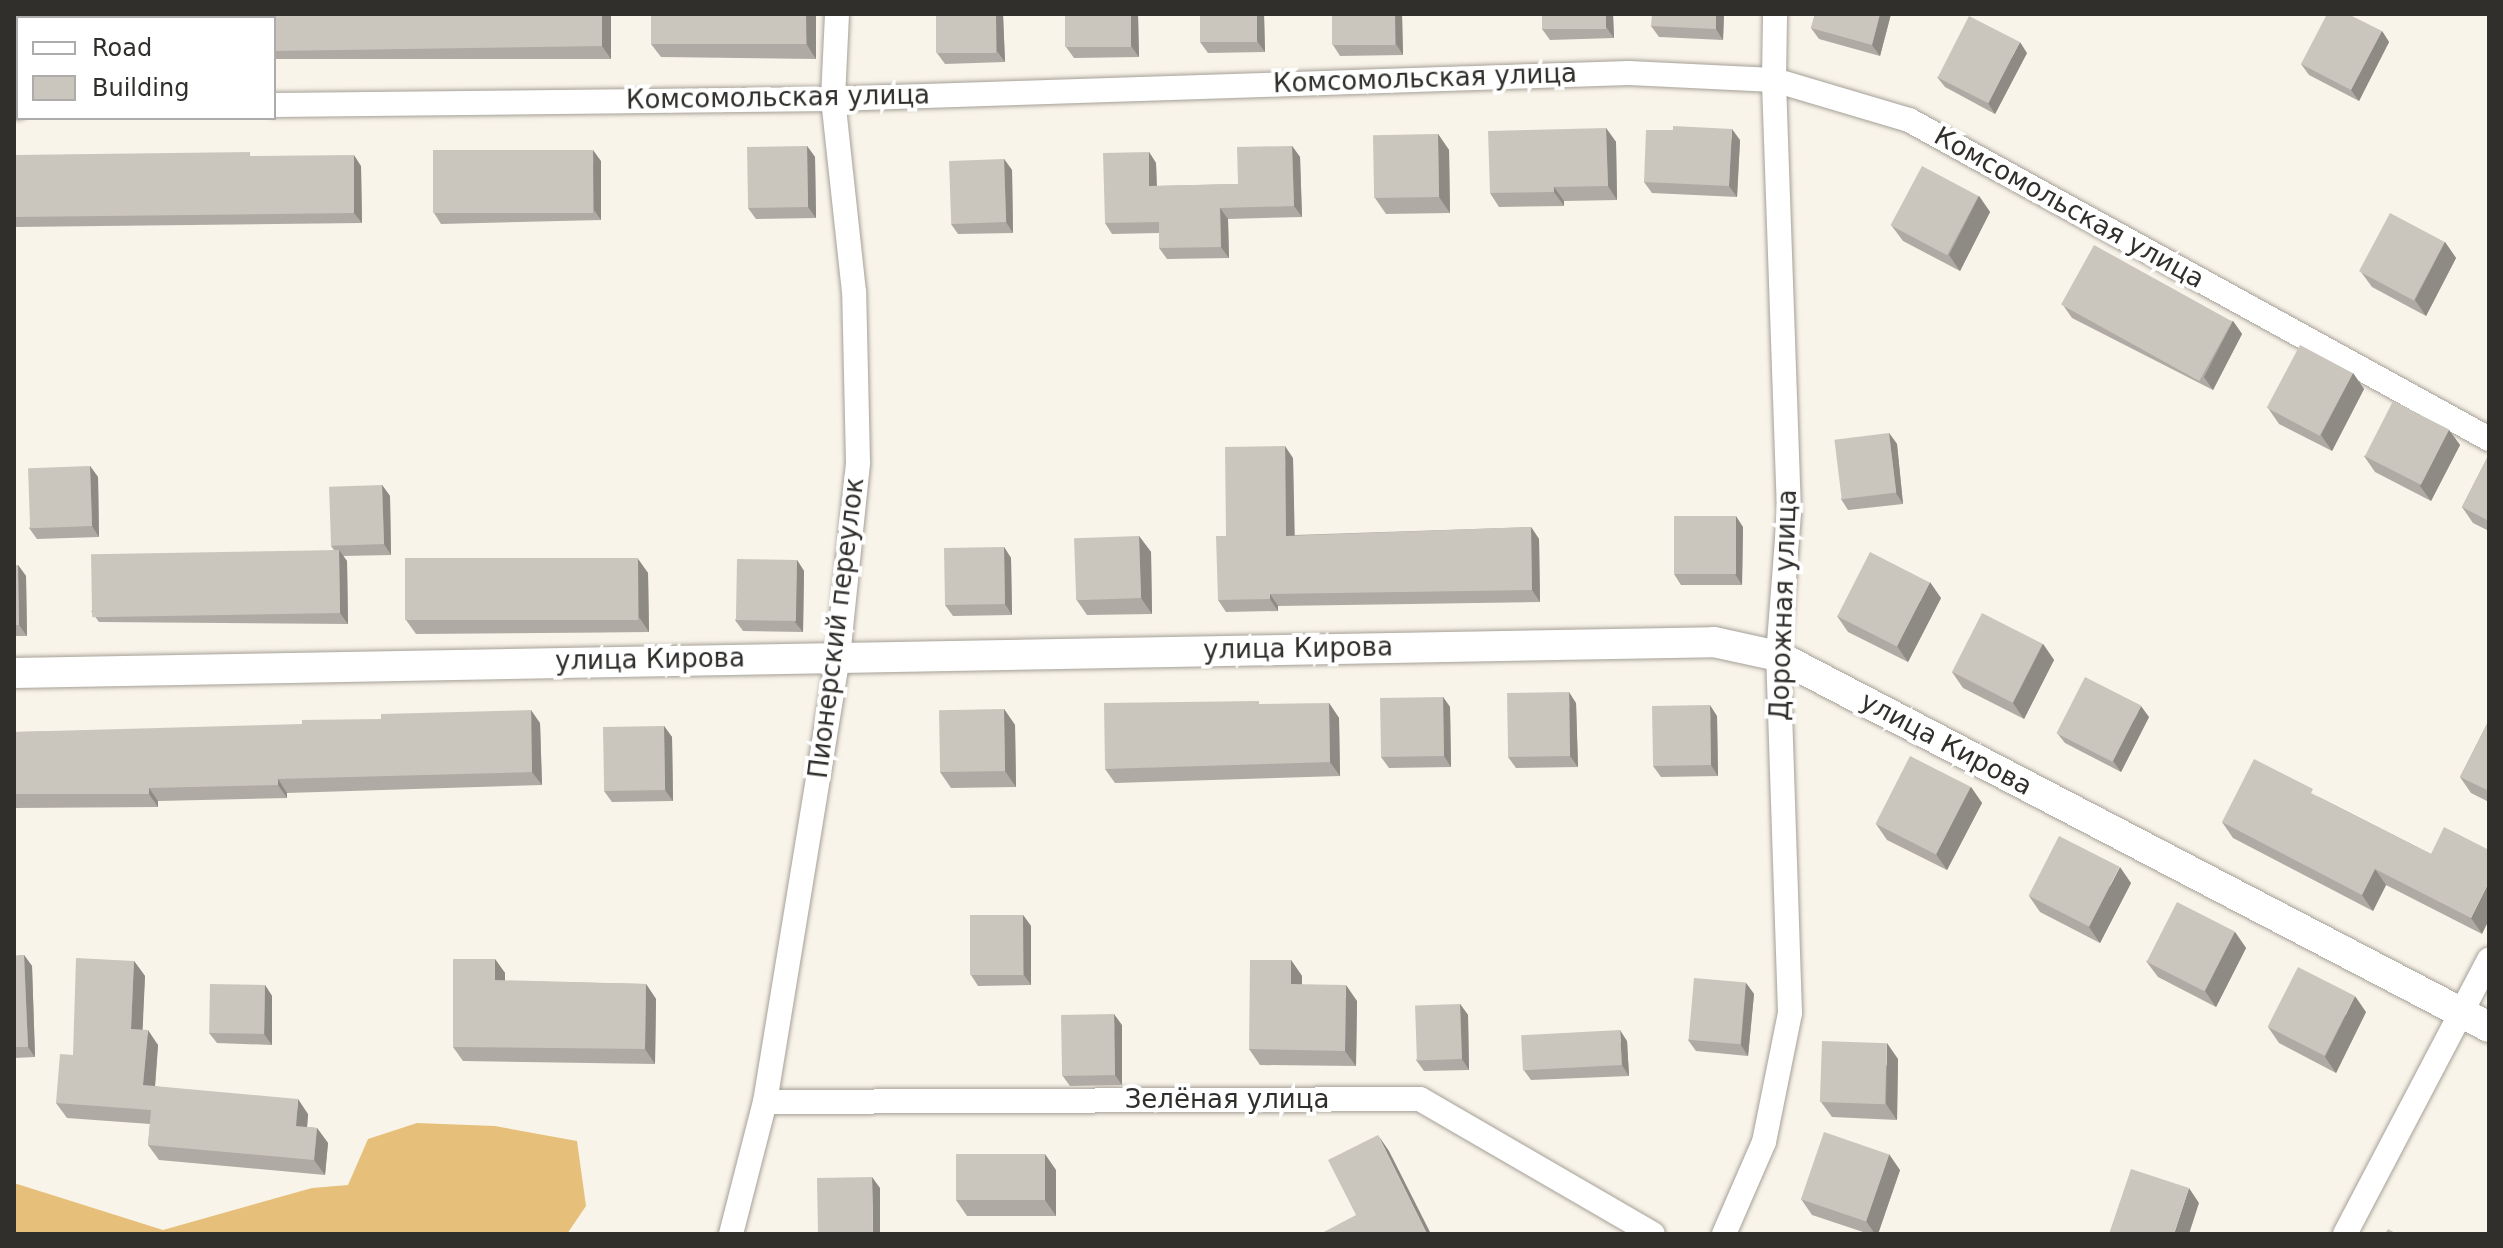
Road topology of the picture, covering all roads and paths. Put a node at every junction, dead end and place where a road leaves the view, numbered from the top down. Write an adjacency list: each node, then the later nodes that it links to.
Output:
1 (837, 14): 4 (street, Пионерский переулок)
2 (1775, 14): 3 (street, Дорожная улица)
3 (1774, 80): 4 (street, Комсомольская улица); 6 (street, Комсомольская улица); 7 (street, Дорожная улица)
4 (833, 99): 5 (street, Комсомольская улица); 8 (street, Пионерский переулок)
5 (276, 105)
6 (2489, 439)
7 (1778, 656): 8 (street, улица Кирова); 11 (street, улица Кирова); 16 (street, Дорожная улица)
8 (838, 657): 9 (street, улица Кирова); 13 (street, Пионерский переулок)
9 (14, 673)
10 (2489, 960): 11 (street)
11 (2459, 1013): 12 (street, улица Кирова); 17 (street)
12 (2489, 1027)
13 (765, 1102): 14 (street, Пионерский переулок); 15 (street, Зелёная улица)
14 (731, 1234)
15 (1653, 1234)
16 (1724, 1234)
17 (2345, 1234)

